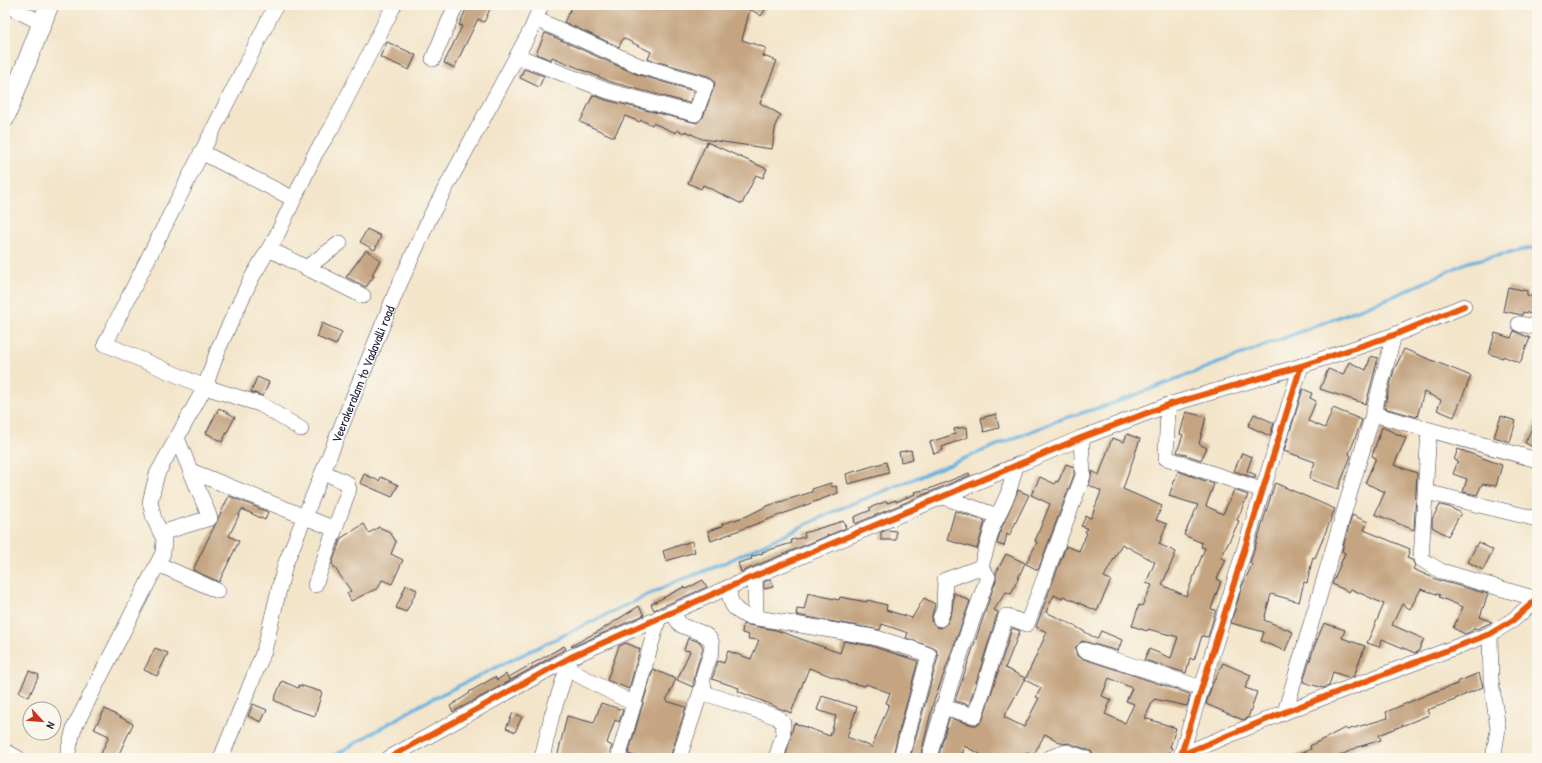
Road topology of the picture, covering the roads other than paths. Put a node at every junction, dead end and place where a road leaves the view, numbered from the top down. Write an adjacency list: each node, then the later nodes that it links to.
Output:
1 (6, 5): 7 (street)
2 (49, 5): 7 (main road)
3 (276, 5): 11 (street)
4 (394, 5): 12 (street)
5 (456, 5): 9 (street)
6 (539, 12): 8 (street, Veerakeralam to Vadavalli road); 8 (street)
7 (42, 23): 10 (main road)
8 (517, 56): 32 (street, Veerakeralam to Vadavalli road)
9 (433, 59)
10 (5, 118)
11 (201, 152): 12 (street); 22 (street)
12 (294, 199): 14 (street)
13 (340, 243): 15 (street)
14 (269, 249): 15 (street); 22 (street)
15 (306, 268): 16 (street)
16 (363, 296)
17 (1464, 306): 20 (street)
18 (1519, 324): 19 (street)
19 (1537, 327)
20 (1394, 335): 21 (street); 24 (street)
21 (1301, 366): 23 (street); 33 (street)
22 (205, 387): 25 (street); 27 (street)
23 (1168, 405): 28 (street); 33 (street)
24 (1373, 414): 26 (street); 58 (street)
25 (301, 429)
26 (1429, 430): 29 (street); 34 (street)
27 (177, 438): 31 (street); 40 (street)
28 (1081, 438): 30 (street); 57 (street)
29 (1537, 460)
30 (1016, 466): 35 (street); 37 (street)
31 (191, 471): 36 (street); 40 (street)
32 (324, 472): 36 (street, Veerakeralam to Vadavalli road); 39 (street)
33 (1262, 490): 55 (street)
34 (1426, 492): 38 (street); 47 (street)
35 (942, 497): 37 (street); 43 (street)
36 (305, 516): 39 (street); 63 (street, Veerakeralam to Vadavalli road)
37 (998, 516): 42 (street)
38 (1537, 519)
39 (335, 529): 44 (street)
40 (161, 533): 41 (street)
41 (158, 564): 46 (street); 62 (street)
42 (981, 567): 50 (street); 57 (street)
43 (755, 576): 45 (street); 49 (street)
44 (315, 585)
45 (729, 587): 48 (street); 49 (street)
46 (218, 591)
47 (1537, 599): 51 (street)
48 (665, 615): 53 (street); 54 (street); 56 (street)
49 (756, 618): 69 (street)
50 (940, 619)
51 (1490, 634): 58 (street); 73 (street)
52 (1084, 650): 55 (street)
53 (569, 663): 56 (street); 64 (street); 65 (street)
54 (702, 688): 67 (street); 68 (street)
55 (1202, 688): 60 (street)
56 (634, 704): 66 (street)
57 (942, 707): 70 (street)
58 (1285, 712): 60 (street)
59 (5, 751): 61 (street)
60 (1179, 757)
61 (18, 758)
62 (69, 758)
63 (221, 758)
64 (389, 758)
65 (542, 758)
66 (618, 758)
67 (679, 758)
68 (776, 758)
69 (901, 758)
70 (929, 758)
71 (1049, 758): 72 (street)
72 (1085, 758)
73 (1496, 758)

